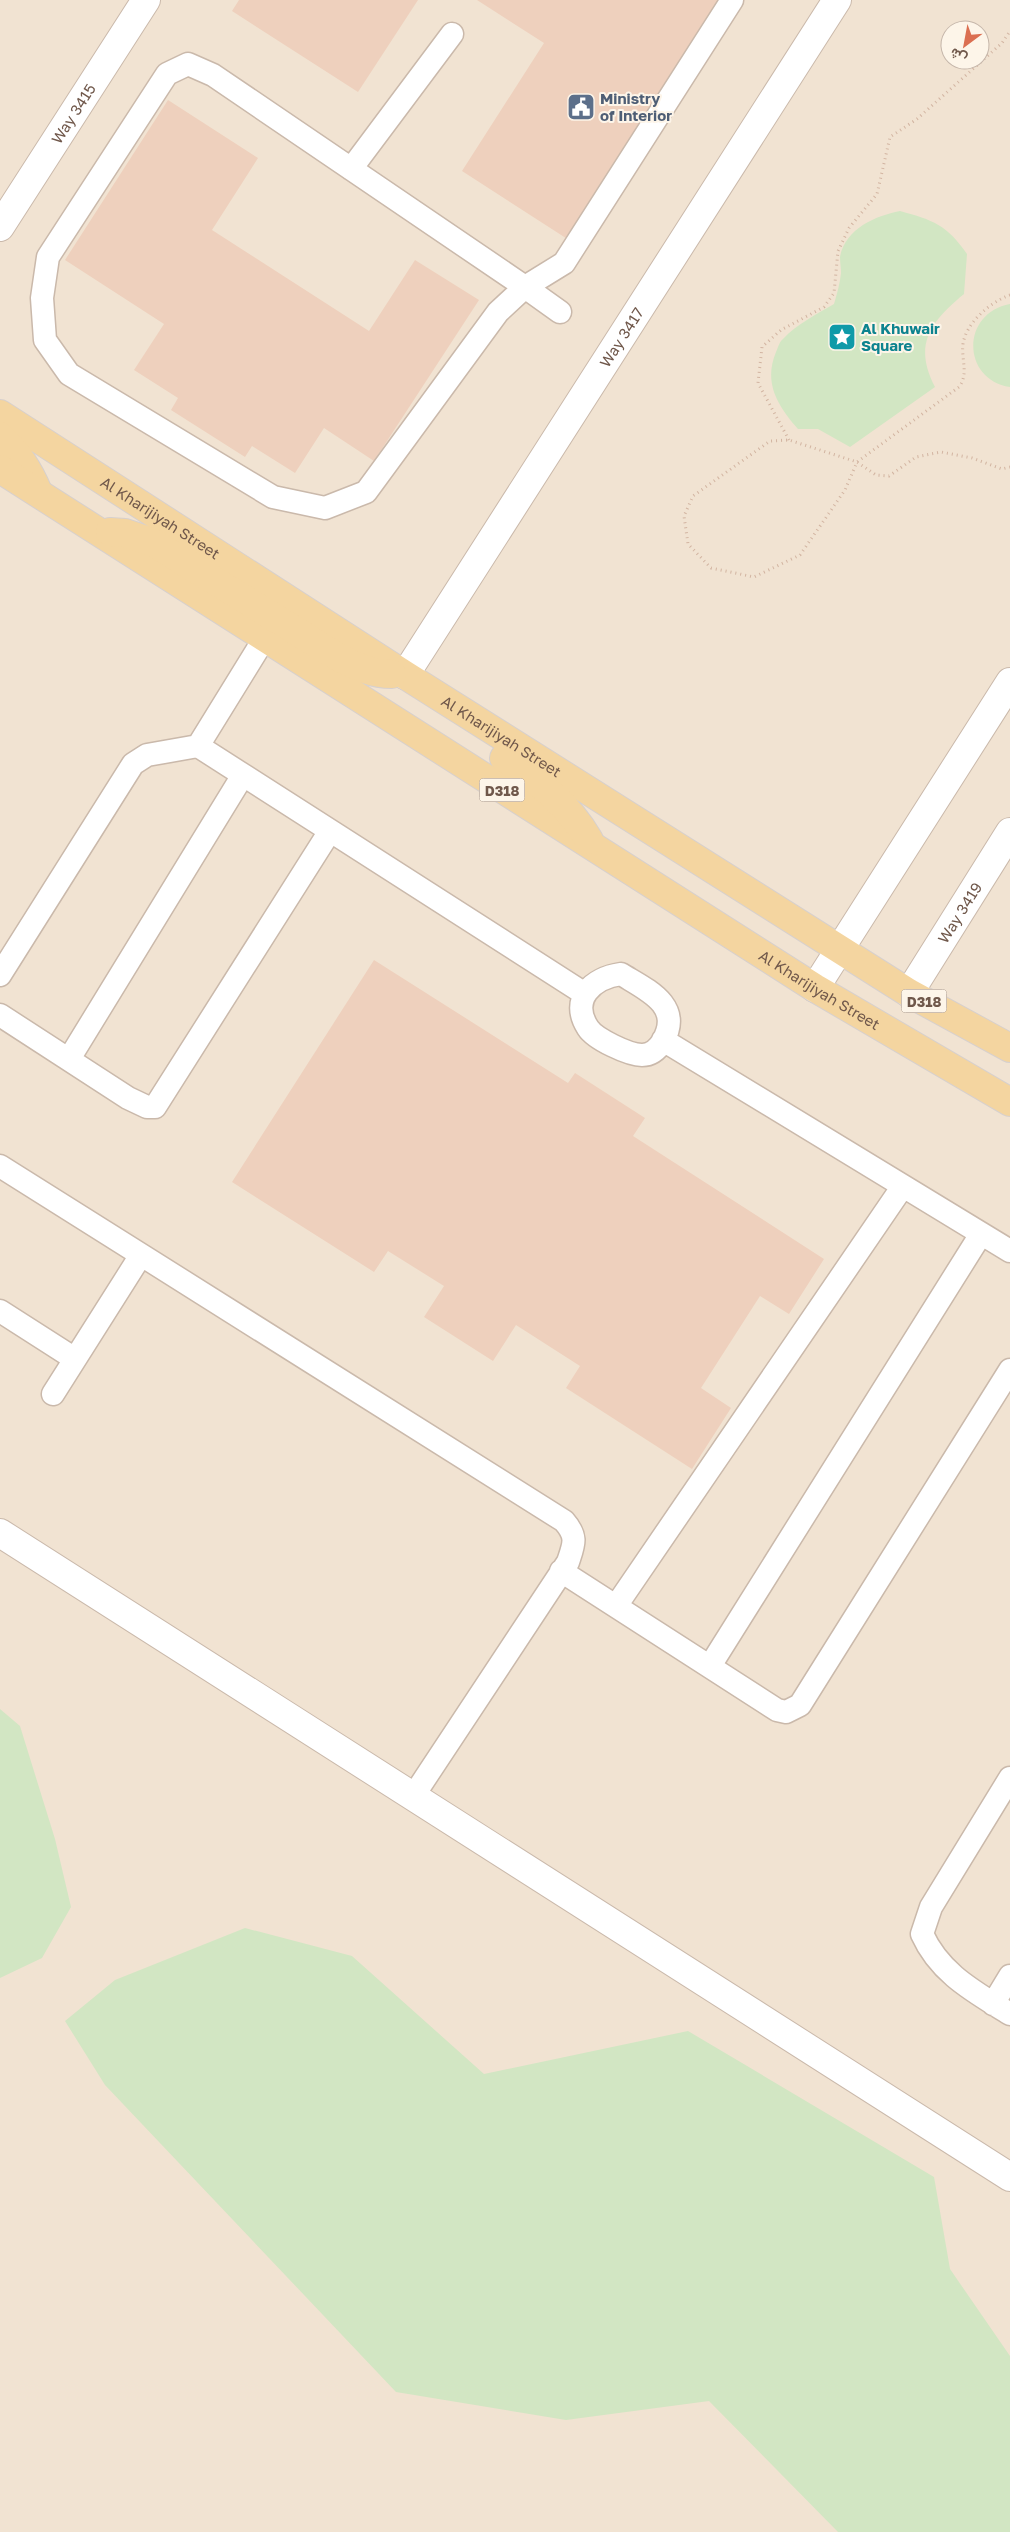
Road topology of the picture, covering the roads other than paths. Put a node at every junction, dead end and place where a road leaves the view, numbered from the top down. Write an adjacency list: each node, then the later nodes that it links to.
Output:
1 (146, 0): 6 (street, Way 3415)
2 (732, 0): 7 (lane)
3 (837, 0): 15 (street, Way 3417)
4 (452, 34): 5 (lane)
5 (351, 169): 7 (lane); 7 (lane)
6 (0, 227)
7 (525, 287): 8 (lane)
8 (560, 312)
9 (0, 414): 15 (main road, Al Kharijiyah Street / D318)
10 (0, 436): 12 (main road)
11 (0, 469): 12 (main road, Al Kharijiyah Street / D318)
12 (40, 494): 13 (main road, Al Kharijiyah Street / D318)
13 (96, 530): 14 (main road, Al Kharijiyah Street / D318); 15 (main road)
14 (264, 638): 17 (lane); 21 (main road, Al Kharijiyah Street / D318)
15 (405, 674): 21 (main road); 22 (main road, Al Kharijiyah Street / D318)
16 (1010, 682): 22 (street)
17 (198, 746): 18 (lane); 23 (lane)
18 (243, 775): 19 (lane); 30 (lane)
19 (330, 831): 26 (lane); 30 (lane)
20 (1010, 832): 25 (street, Way 3419)
21 (596, 850): 24 (main road, Al Kharijiyah Street / D318)
22 (840, 949): 24 (street); 25 (main road, Al Kharijiyah Street / D318)
23 (0, 975)
24 (815, 988): 31 (main road, Al Kharijiyah Street / D318)
25 (909, 993): 29 (main road, Al Kharijiyah Street / D318)
26 (585, 994): 28 (lane); 28 (lane)
27 (0, 1015): 30 (lane)
28 (663, 1040): 33 (lane)
29 (1010, 1048)
30 (69, 1059)
31 (1010, 1102)
32 (0, 1166): 36 (lane)
33 (902, 1186): 34 (lane); 43 (lane)
34 (981, 1234): 35 (lane); 44 (lane)
35 (1010, 1251)
36 (141, 1255): 38 (lane); 42 (lane)
37 (0, 1311): 38 (lane)
38 (75, 1359): 40 (lane)
39 (1010, 1370): 44 (lane)
40 (53, 1394)
41 (0, 1533): 46 (street)
42 (561, 1571): 43 (lane); 46 (lane)
43 (616, 1606): 44 (lane)
44 (710, 1666)
45 (1010, 1778): 48 (lane)
46 (412, 1798): 49 (street)
47 (1010, 1976): 48 (lane)
48 (1001, 2009)
49 (1009, 2174)

